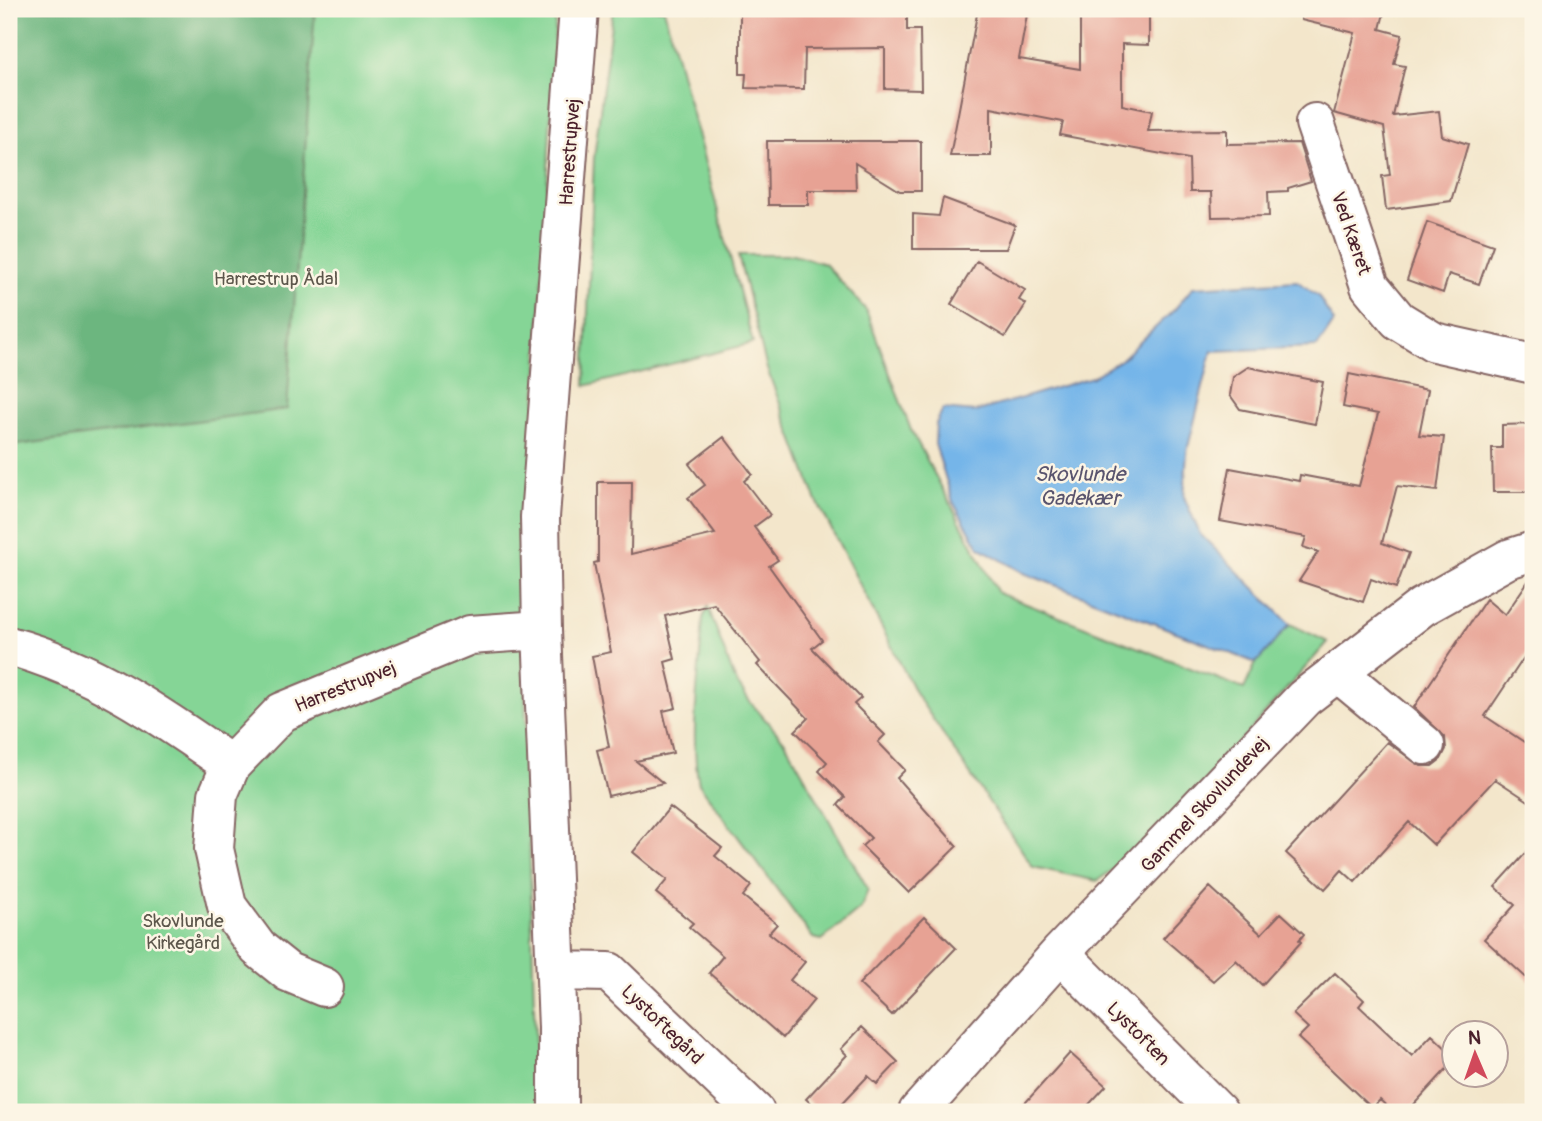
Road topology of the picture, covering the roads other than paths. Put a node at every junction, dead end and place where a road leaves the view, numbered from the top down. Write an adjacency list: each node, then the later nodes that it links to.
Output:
1 (579, 9): 5 (street, Harrestrupvej)
2 (1315, 122): 3 (street, Ved Kæret)
3 (1533, 364)
4 (1533, 551): 7 (street, Gammel Skovlundevej)
5 (542, 630): 9 (street, Harrestrupvej); 11 (street, Harrestrupvej)
6 (9, 646): 9 (street)
7 (1337, 672): 8 (street); 10 (street, Gammel Skovlundevej)
8 (1425, 745)
9 (231, 765): 12 (street, Harrestrupvej)
10 (1060, 953): 15 (street, Gammel Skovlundevej); 16 (street, Lystoften)
11 (556, 971): 13 (street, Harrestrupvej); 14 (street, Lystoftegård)
12 (324, 987)
13 (558, 1112)
14 (755, 1112)
15 (918, 1112)
16 (1217, 1112)

